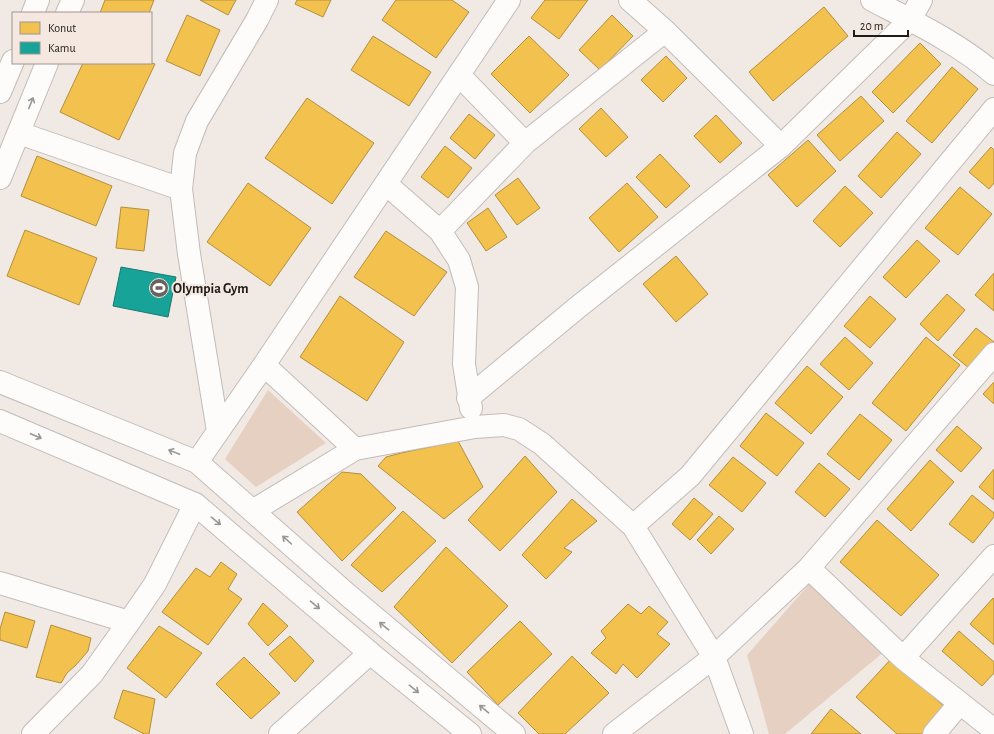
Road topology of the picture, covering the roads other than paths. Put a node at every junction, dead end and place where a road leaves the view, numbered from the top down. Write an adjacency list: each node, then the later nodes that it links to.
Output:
1 (38, 0): 8 (street)
2 (73, 0): 9 (street)
3 (267, 0): 23 (street)
4 (509, 0): 15 (street)
5 (630, 0): 11 (street)
6 (872, 0): 10 (street)
7 (921, 0): 10 (street)
8 (33, 12)
9 (67, 12)
10 (910, 20): 14 (street); 20 (street)
11 (665, 31): 19 (street); 20 (street)
12 (12, 63): 16 (street)
13 (47, 64): 18 (street, one-way to 13)
14 (994, 74)
15 (459, 75): 19 (street); 22 (street)
16 (0, 92)
17 (994, 109): 36 (street)
18 (18, 133): 21 (street); 23 (street)
19 (525, 143): 24 (street)
20 (781, 146): 28 (street)
21 (0, 178)
22 (386, 184): 24 (street); 26 (street)
23 (181, 189): 31 (street)
24 (440, 231): 28 (street)
25 (994, 354): 38 (street)
26 (264, 365): 31 (street); 32 (street)
27 (2, 382): 33 (street, one-way to 27)
28 (468, 398): 30 (street)
29 (0, 421): 34 (street, one-way to 34)
30 (475, 427): 32 (street); 36 (street)
31 (218, 431): 33 (street)
32 (355, 449): 35 (street)
33 (197, 462): 35 (street)
34 (195, 504): 40 (street); 41 (street, one-way to 41)
35 (254, 510): 49 (street, one-way to 35)
36 (633, 526): 42 (street)
37 (994, 556): 43 (street)
38 (809, 568): 42 (street); 43 (street)
39 (0, 583): 40 (street)
40 (129, 622): 46 (street)
41 (370, 653): 47 (street); 48 (street, one-way to 48)
42 (714, 657): 50 (street); 51 (street)
43 (903, 658): 44 (street)
44 (960, 703): 45 (street); 52 (street)
45 (994, 730)
46 (32, 734)
47 (280, 734)
48 (470, 734)
49 (514, 734)
50 (614, 734)
51 (742, 734)
52 (934, 734)

